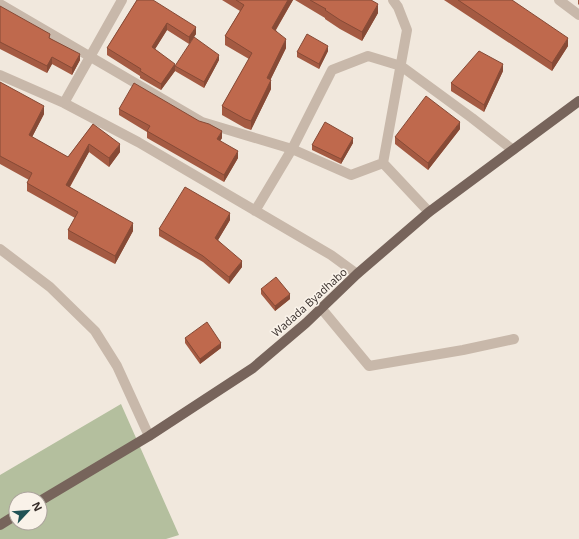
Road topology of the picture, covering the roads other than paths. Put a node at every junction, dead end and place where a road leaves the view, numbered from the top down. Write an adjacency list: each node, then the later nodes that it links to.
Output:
1 (122, 0): 6 (street)
2 (559, 0): 5 (street)
3 (398, 2): 7 (street)
4 (0, 4): 6 (street)
5 (579, 15)
6 (90, 56): 10 (street); 11 (street)
7 (400, 66): 11 (street); 12 (street); 13 (street)
8 (0, 75): 10 (street)
9 (579, 101): 12 (main road, Wadada Byadhabo)
10 (64, 103): 14 (street)
11 (292, 150): 13 (street); 14 (street)
12 (513, 150): 15 (main road, Wadada Byadhabo)
13 (383, 163): 15 (street)
14 (255, 211): 17 (street)
15 (429, 212): 17 (main road, Wadada Byadhabo)
16 (0, 250): 20 (street)
17 (357, 274): 18 (main road, Wadada Byadhabo)
18 (321, 308): 19 (street); 20 (main road, Wadada Byadhabo)
19 (514, 339)
20 (149, 436): 21 (main road, Wadada Byadhabo)
21 (48, 496)

